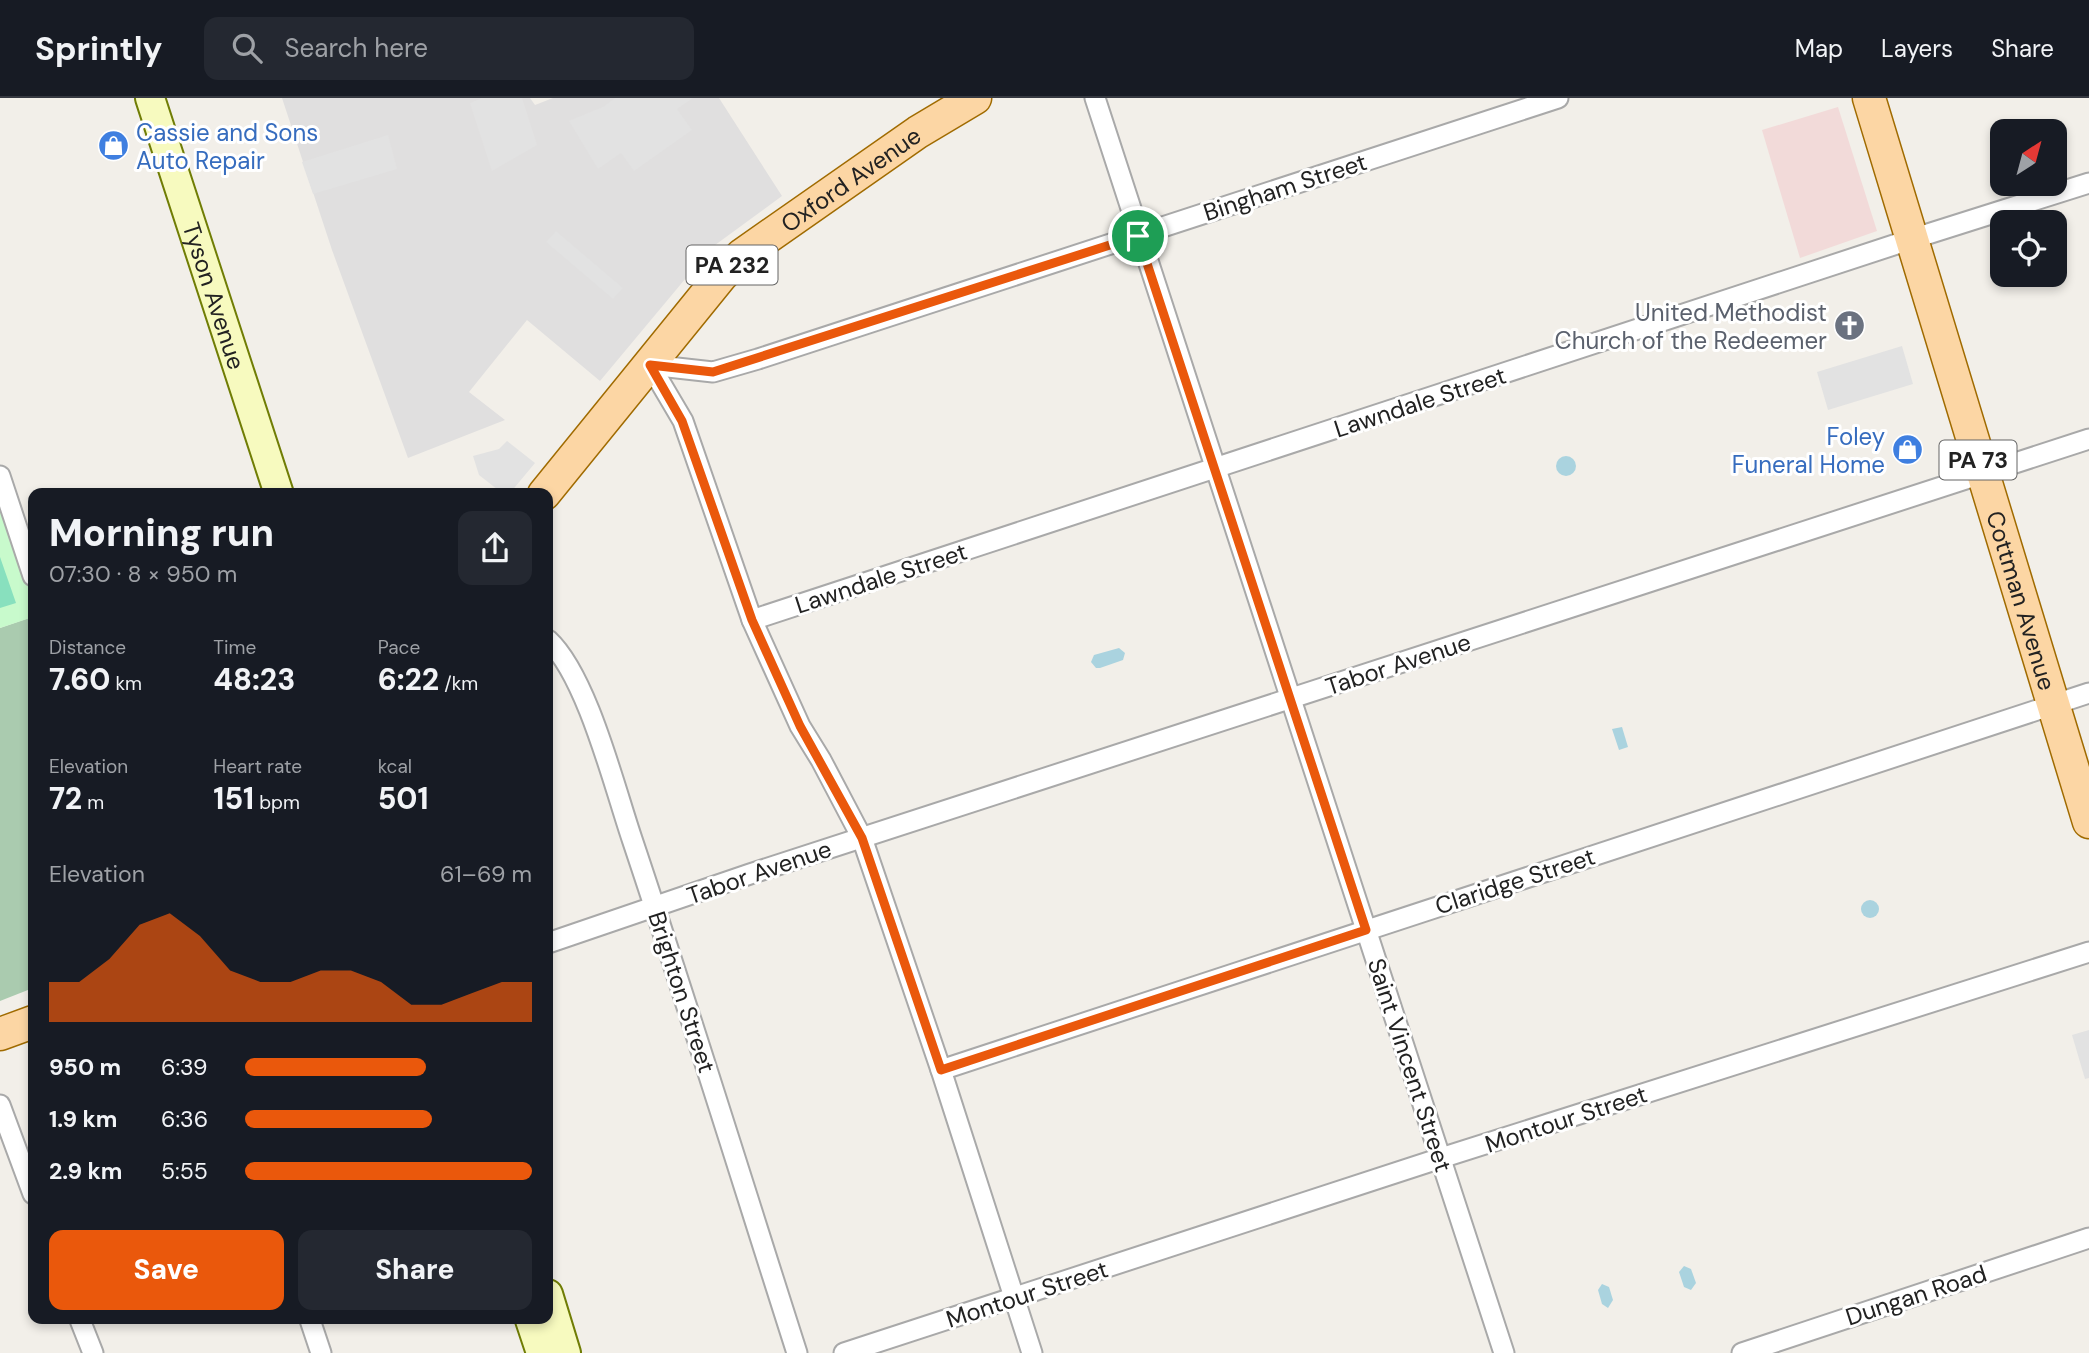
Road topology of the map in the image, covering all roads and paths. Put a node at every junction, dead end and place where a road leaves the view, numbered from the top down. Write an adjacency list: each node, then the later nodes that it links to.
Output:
1 (150, 98): 14 (street, Tyson Avenue)
2 (975, 98): 9 (main road, Oxford Avenue / PA 232)
3 (1095, 98): 7 (street, Saint Vincent Street)
4 (1558, 98): 7 (street, Bingham Street)
5 (1869, 98): 8 (main road, Cottman Avenue / PA 73)
6 (2089, 183): 8 (street, Lawndale Street)
7 (1138, 236): 9 (street, Bingham Street); 11 (street, Saint Vincent Street)
8 (1912, 239): 11 (street, Lawndale Street); 12 (main road, Cottman Avenue / PA 73)
9 (650, 365): 15 (main road, Oxford Avenue / PA 232); 17 (street)
10 (2089, 439): 12 (street, Tabor Avenue)
11 (1216, 469): 17 (street, Lawndale Street); 20 (street, Saint Vincent Street)
12 (1982, 474): 20 (street, Tabor Avenue); 21 (main road, Cottman Avenue / PA 73)
13 (0, 476): 16 (street)
14 (277, 488)
15 (549, 488)
16 (28, 561)
17 (752, 620): 23 (street)
18 (553, 646): 24 (street, Brighton Street)
19 (2089, 693): 21 (street, Claridge Street)
20 (1291, 699): 23 (street, Tabor Avenue); 25 (street, Saint Vincent Street)
21 (2052, 705): 22 (main road, Cottman Avenue / PA 73); 25 (street, Claridge Street)
22 (2089, 822)
23 (862, 838): 24 (street, Tabor Avenue); 30 (street)
24 (655, 908): 26 (street, Tabor Avenue); 44 (street, Brighton Street)
25 (1366, 930): 30 (street, Claridge Street); 32 (street, Saint Vincent Street)
26 (553, 941)
27 (2089, 952): 32 (street, Montour Street)
28 (28, 1024): 29 (main road)
29 (0, 1034)
30 (941, 1070): 35 (street)
31 (0, 1105): 33 (street)
32 (1441, 1158): 35 (street, Montour Street); 47 (street, Saint Vincent Street)
33 (28, 1181)
34 (2089, 1238): 48 (street, Dungan Road)
35 (1015, 1298): 45 (street, Montour Street); 46 (street)
36 (553, 1310): 43 (street)
37 (82, 1324): 40 (street)
38 (311, 1324): 41 (street)
39 (531, 1324): 42 (street)
40 (93, 1353)
41 (321, 1353)
42 (541, 1353)
43 (566, 1353)
44 (797, 1353)
45 (844, 1353)
46 (1032, 1353)
47 (1504, 1353)
48 (1742, 1353)

